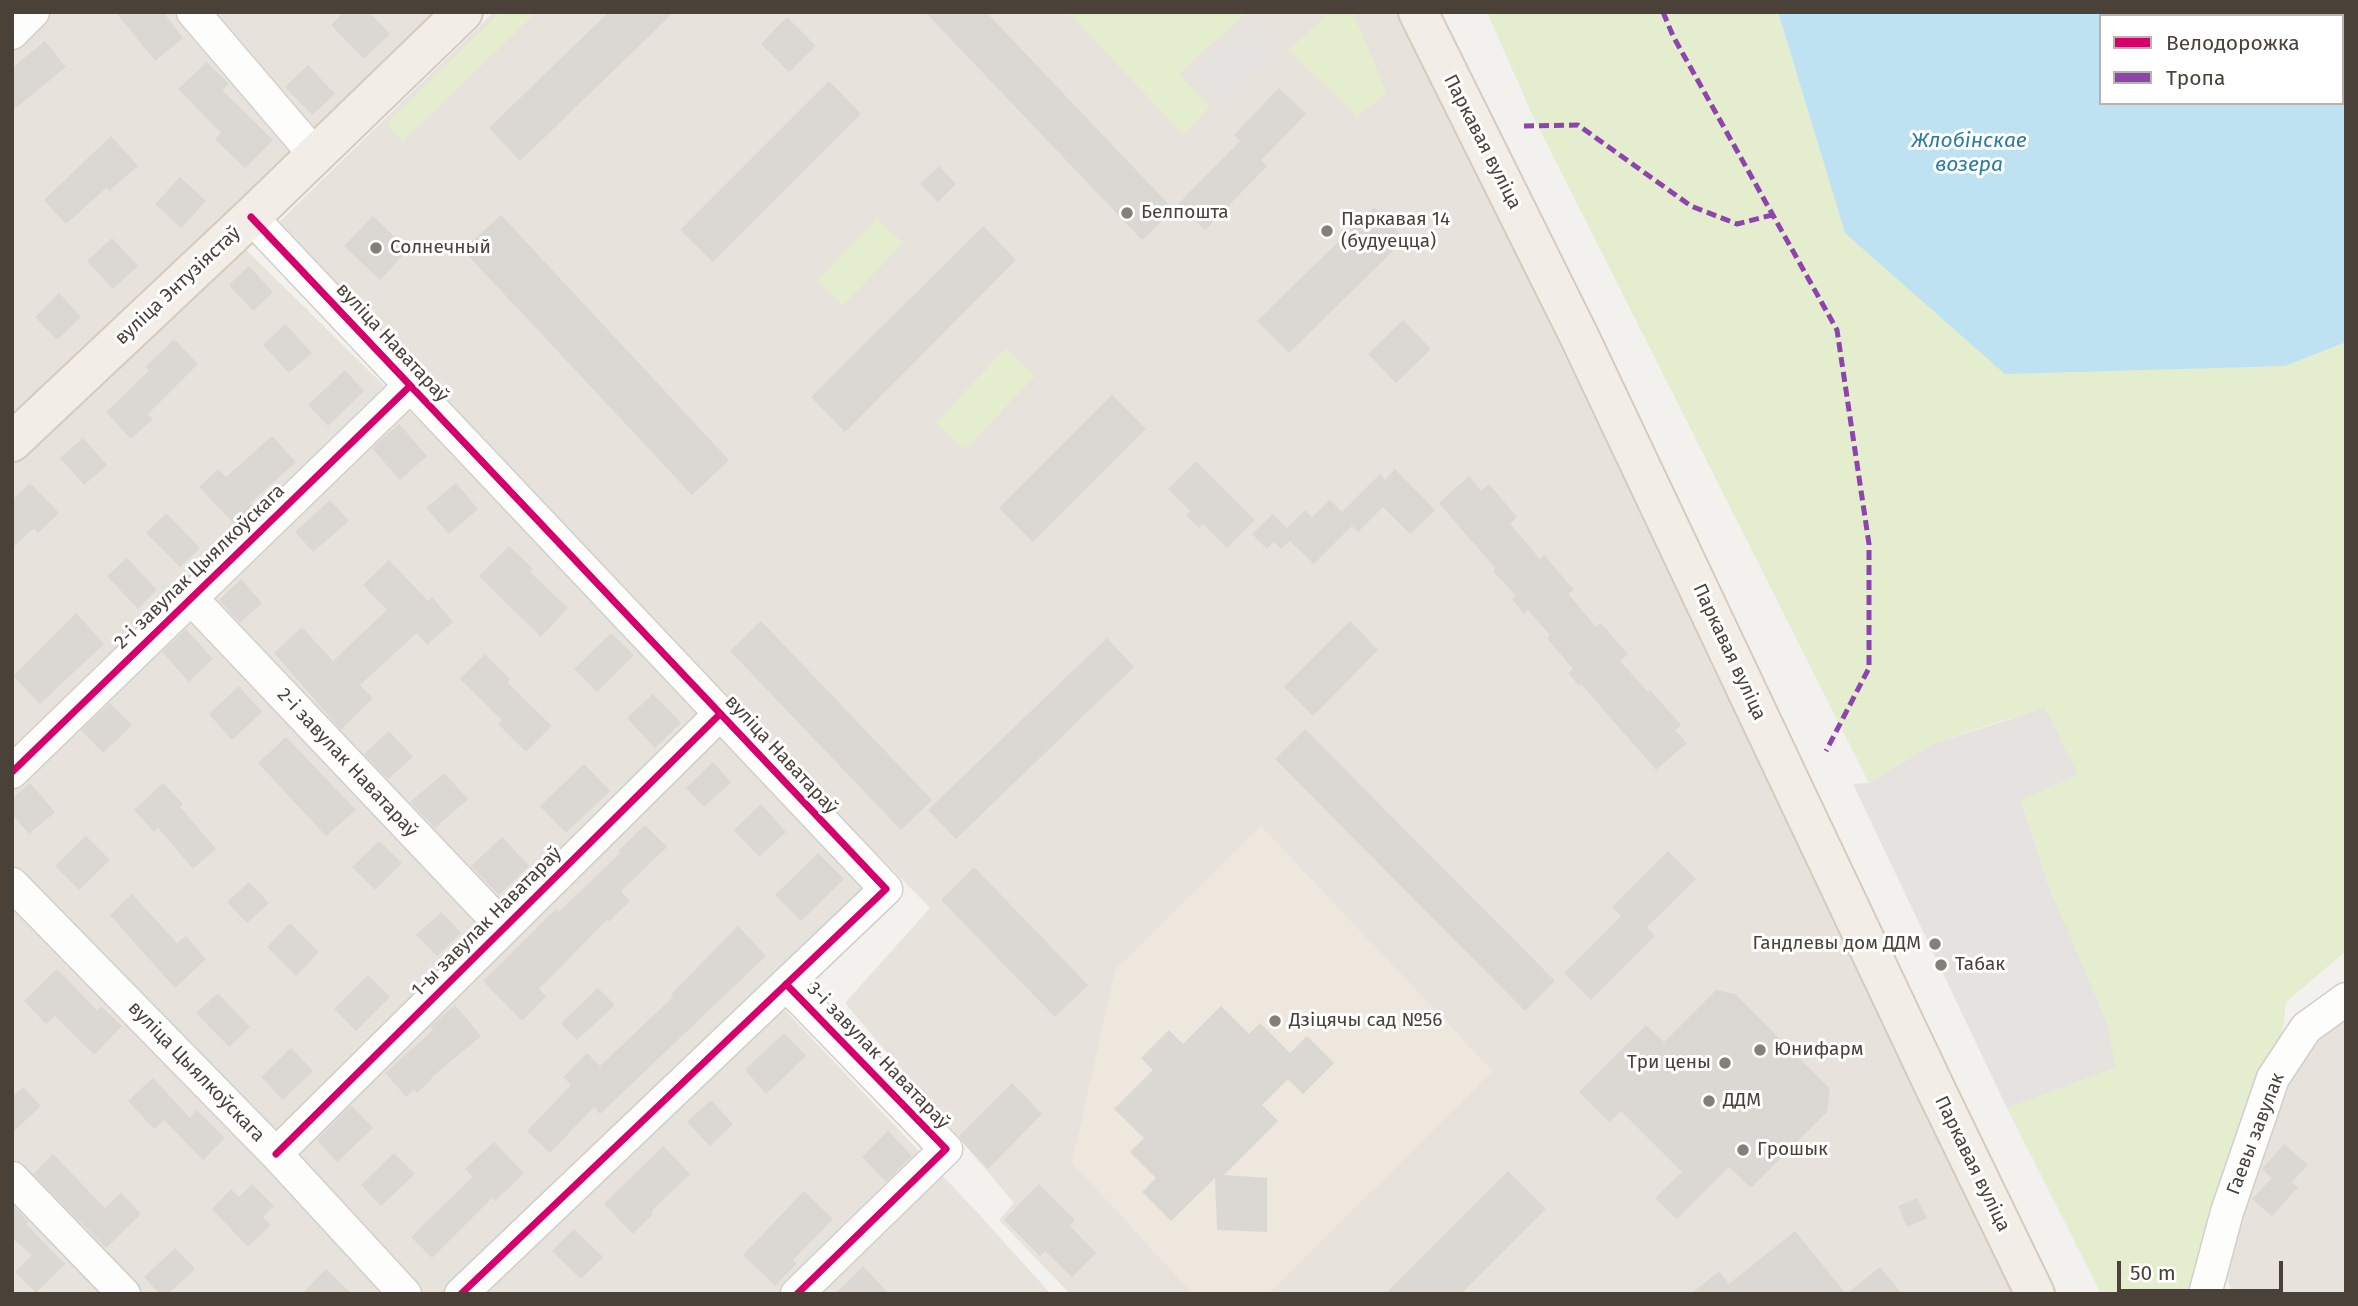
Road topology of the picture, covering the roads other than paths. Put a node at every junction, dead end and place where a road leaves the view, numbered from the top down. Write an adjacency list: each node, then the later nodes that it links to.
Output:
1 (33, 12): 5 (street)
2 (193, 12): 6 (street)
3 (463, 12): 6 (main road, вуліца Энтузіястаў)
4 (1418, 12): 23 (main road, Паркавая вуліца)
5 (12, 33)
6 (315, 155): 7 (main road, вуліца Энтузіястаў)
7 (251, 217): 8 (street, вуліца Наватараў); 9 (main road, вуліца Энтузіястаў)
8 (410, 386): 10 (street, 2-і завулак Цыялкоўскага); 11 (street, вуліца Наватараў)
9 (12, 443)
10 (191, 598): 12 (street, 2-і завулак Цыялкоўскага); 14 (street, 2-і завулак Наватараў)
11 (720, 714): 14 (street, 1-ы завулак Наватараў); 15 (street, вуліца Наватараў)
12 (12, 772)
13 (12, 884): 17 (street, вуліца Цыялкоўскага)
14 (503, 928): 17 (street, 1-ы завулак Наватараў)
15 (786, 985): 19 (street, 3-і завулак Наватараў); 22 (street, вуліца Наватараў)
16 (2346, 999): 24 (street, Гаевы завулак)
17 (276, 1154): 21 (street, вуліца Цыялкоўскага)
18 (12, 1178): 20 (street)
19 (803, 1292)
20 (124, 1294)
21 (405, 1294)
22 (461, 1294)
23 (2035, 1294)
24 (2205, 1294)

